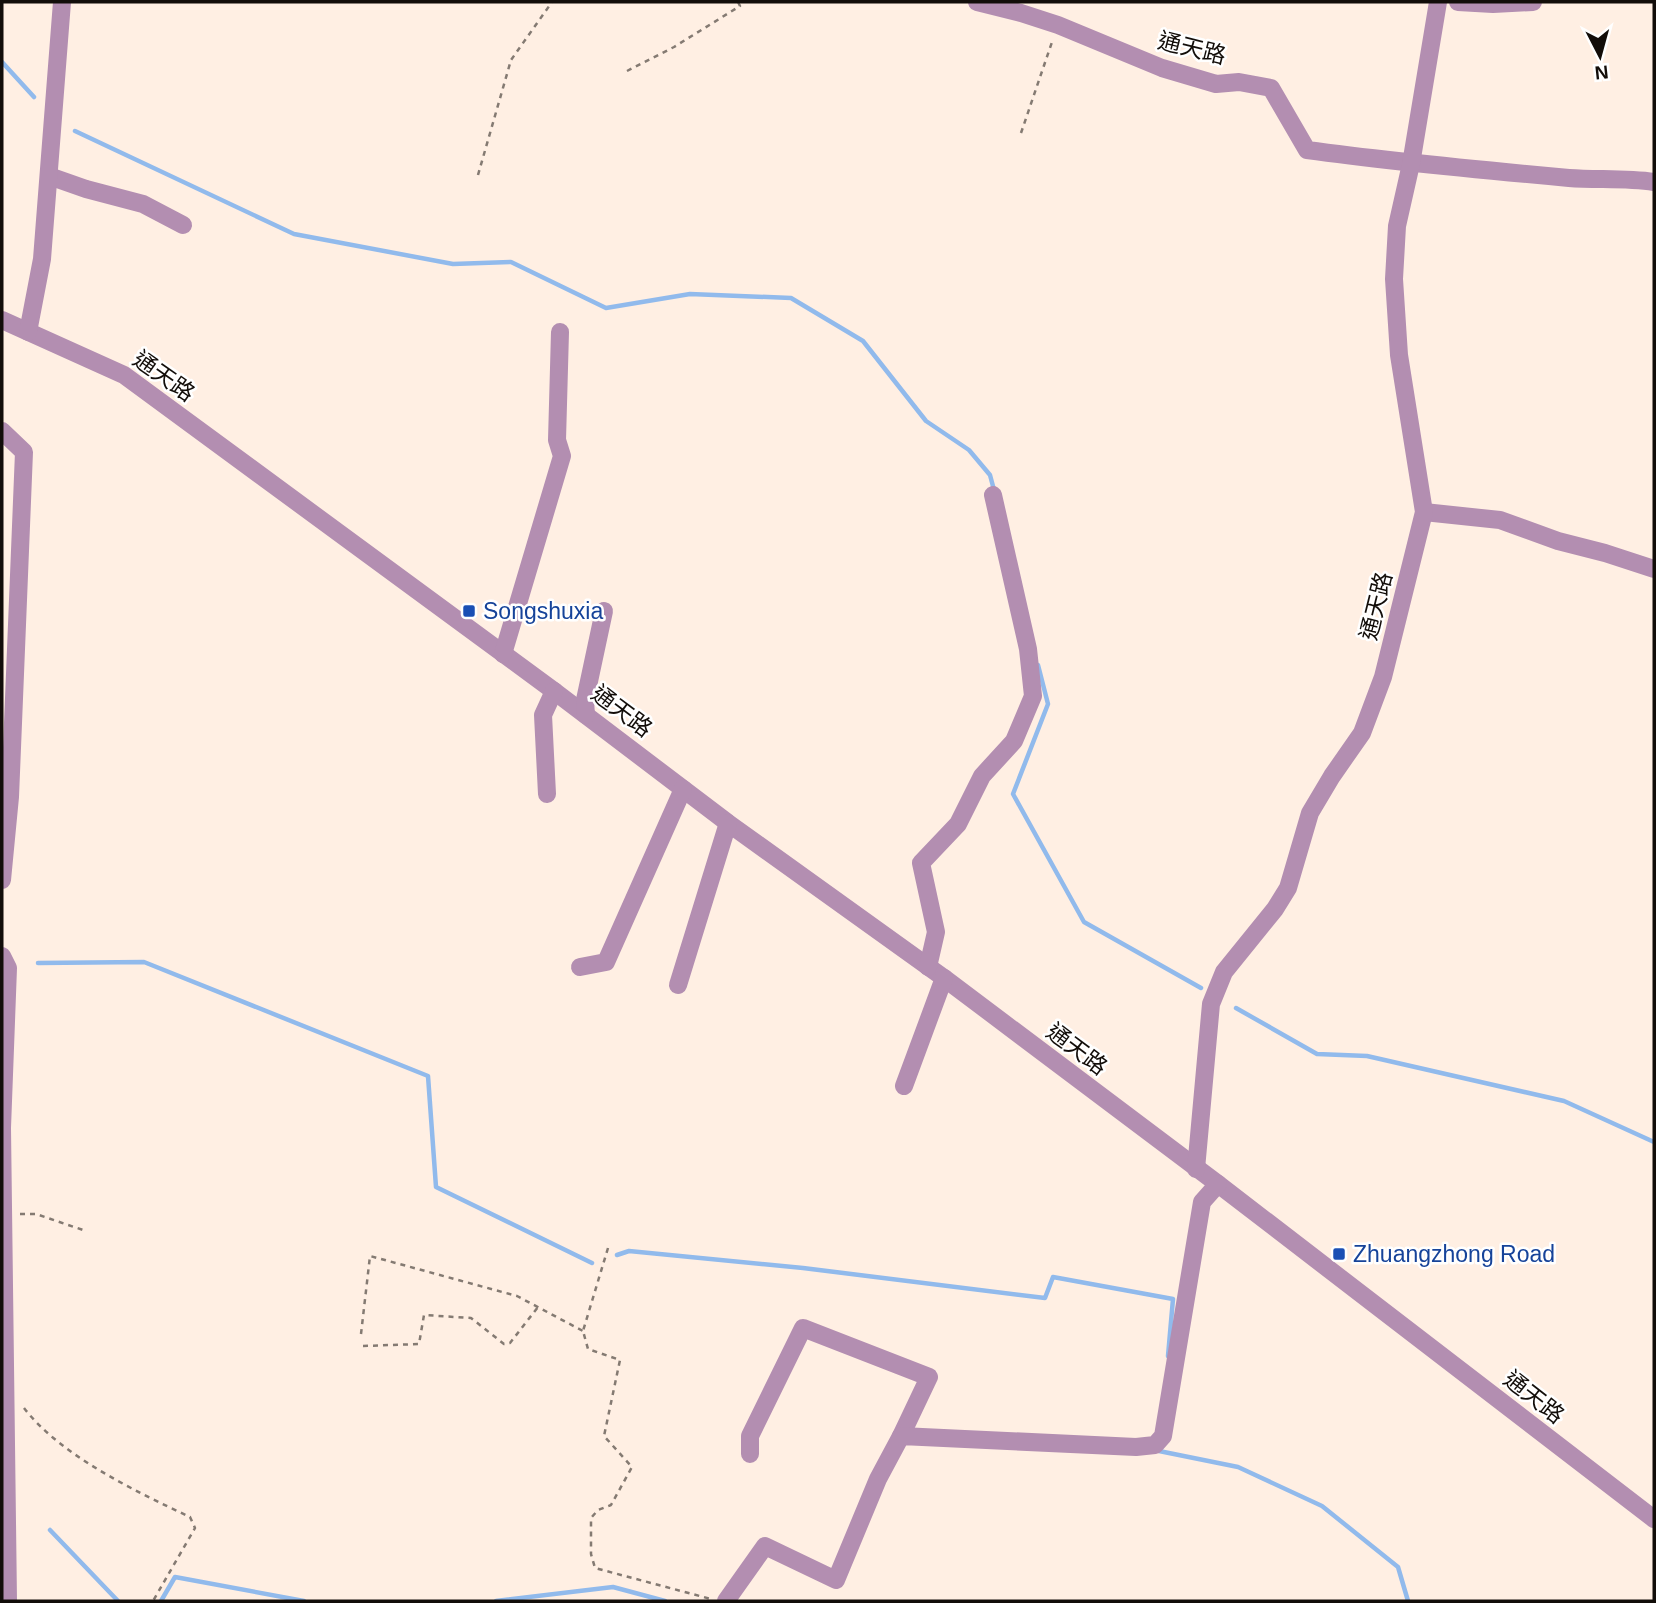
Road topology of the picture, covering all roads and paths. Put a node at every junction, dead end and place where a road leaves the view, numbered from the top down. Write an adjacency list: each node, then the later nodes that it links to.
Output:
1 (62, 2): 12 (street)
2 (552, 2): 13 (path)
3 (738, 2): 9 (path)
4 (976, 2): 8 (street, 通天路)
5 (1438, 2): 11 (street, 通天路)
6 (1458, 2): 7 (street)
7 (1533, 2)
8 (1058, 25): 10 (path); 11 (street, 通天路)
9 (627, 71)
10 (1021, 133)
11 (1411, 164): 14 (street); 21 (street, 通天路)
12 (50, 176): 15 (street); 17 (street)
13 (478, 176)
14 (1654, 182)
15 (183, 225)
16 (2, 320): 17 (street, 通天路)
17 (29, 332): 24 (street, 通天路)
18 (560, 332): 24 (street)
19 (2, 431): 30 (street)
20 (993, 495): 33 (street)
21 (1424, 512): 22 (street); 37 (street, 通天路)
22 (1654, 569)
23 (604, 611): 26 (street)
24 (503, 654): 25 (street, 通天路)
25 (554, 691): 26 (street, 通天路); 28 (street)
26 (586, 715): 27 (street, 通天路)
27 (683, 789): 29 (street, 通天路); 32 (street)
28 (547, 794)
29 (728, 823): 33 (street, 通天路); 35 (street)
30 (2, 880)
31 (2, 956): 38 (street)
32 (580, 967)
33 (928, 967): 34 (street, 通天路)
34 (944, 978): 36 (street); 37 (street, 通天路)
35 (678, 985)
36 (904, 1086)
37 (1196, 1169): 39 (street, 通天路)
38 (2, 1184): 40 (street)
39 (1218, 1184): 48 (street); 50 (street, 通天路)
40 (3, 1214): 41 (path); 47 (street)
41 (83, 1230)
42 (608, 1248): 44 (path)
43 (538, 1307): 44 (path); 45 (path); 46 (path)
44 (583, 1331): 53 (path)
45 (361, 1334)
46 (363, 1346)
47 (4, 1383): 51 (street); 52 (path)
48 (901, 1436): 49 (street); 54 (street)
49 (750, 1454)
50 (1654, 1519)
51 (8, 1601)
52 (153, 1601)
53 (721, 1601)
54 (726, 1601)

